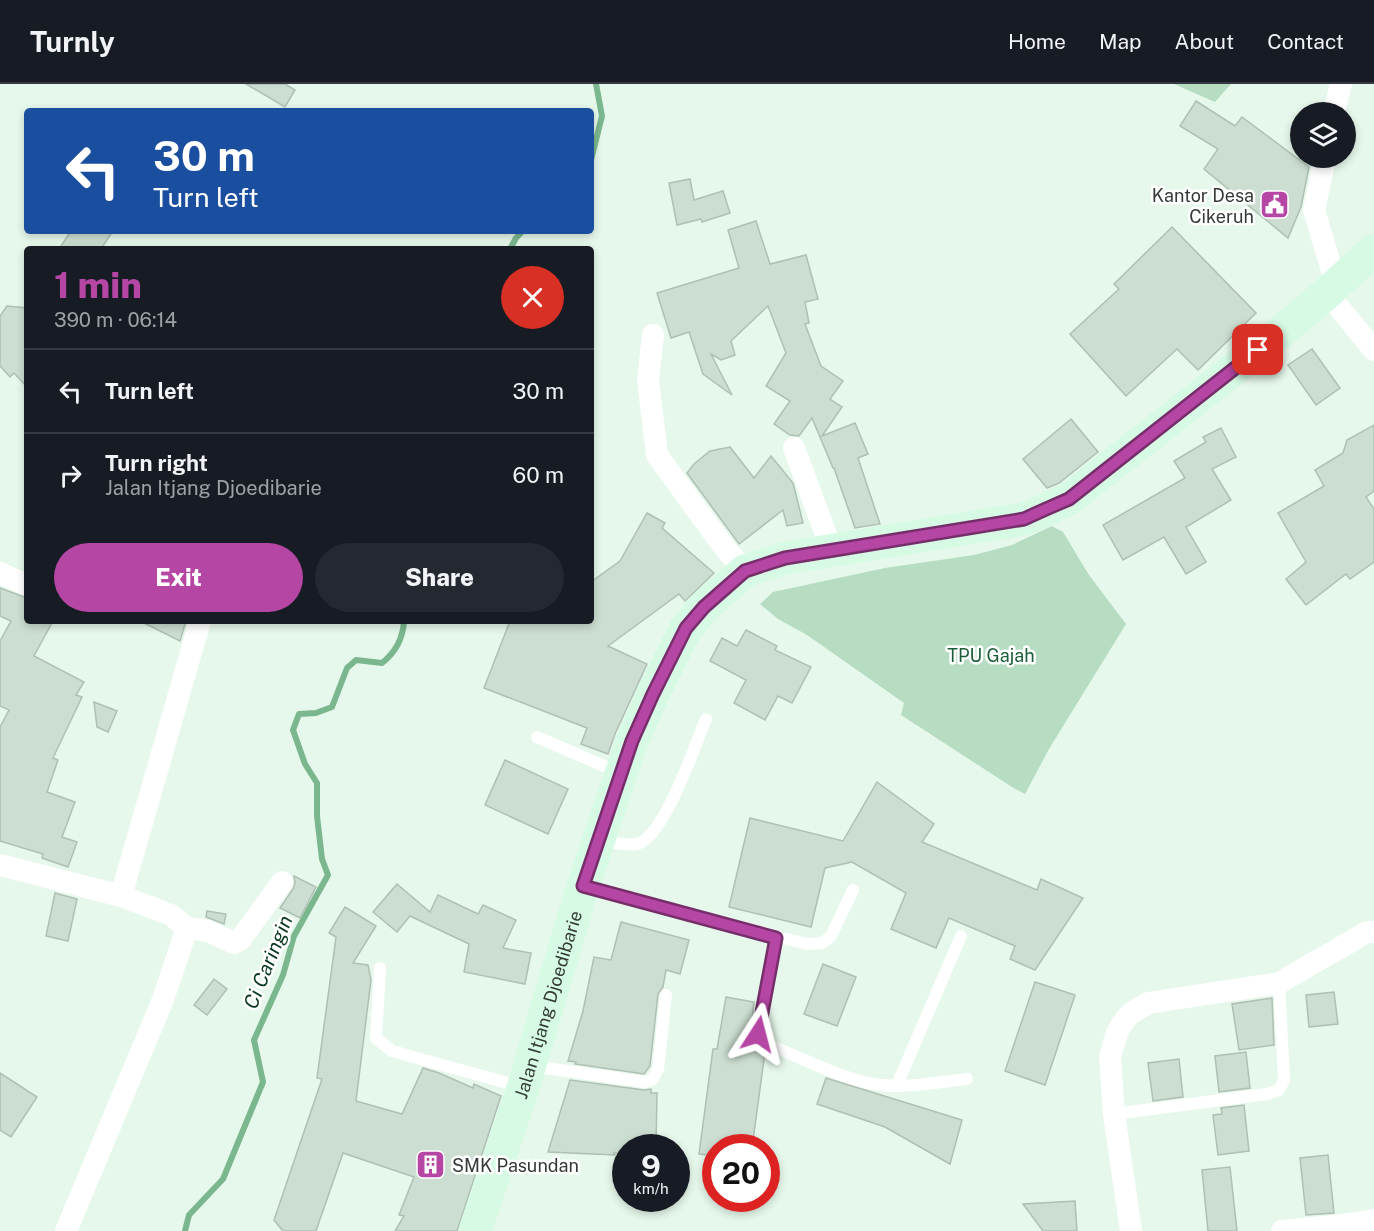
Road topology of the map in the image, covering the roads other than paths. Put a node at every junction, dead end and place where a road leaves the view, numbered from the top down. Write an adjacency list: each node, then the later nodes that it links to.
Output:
1 (1341, 84): 2 (street)
2 (1336, 102)
3 (1322, 168): 5 (street)
4 (1374, 250): 5 (main road, Jalan Itjang Djoedibarie)
5 (1332, 289): 7 (street); 9 (main road, Jalan Itjang Djoedibarie)
6 (653, 335): 10 (street)
7 (1374, 350)
8 (794, 448): 9 (street)
9 (832, 551): 10 (main road, Jalan Itjang Djoedibarie)
10 (745, 571): 16 (main road, Jalan Itjang Djoedibarie)
11 (0, 573): 12 (street)
12 (24, 584)
13 (199, 624): 22 (street)
14 (706, 719): 17 (lane)
15 (537, 737): 16 (lane)
16 (621, 773): 17 (main road, Jalan Itjang Djoedibarie)
17 (598, 840): 20 (main road, Jalan Itjang Djoedibarie)
18 (0, 865): 22 (street)
19 (282, 882): 23 (street)
20 (583, 886): 26 (lane); 30 (main road, Jalan Itjang Djoedibarie)
21 (853, 890): 26 (lane)
22 (121, 896): 23 (street)
23 (188, 928): 35 (street)
24 (1374, 932): 28 (street)
25 (961, 936): 32 (lane)
26 (776, 938): 32 (lane)
27 (380, 968): 30 (lane)
28 (1279, 983): 33 (street); 33 (lane)
29 (666, 995): 30 (lane)
30 (527, 1077): 36 (main road, Jalan Itjang Djoedibarie)
31 (967, 1080): 32 (lane)
32 (897, 1085)
33 (1114, 1114): 37 (street)
34 (1374, 1220): 38 (street)
35 (66, 1231)
36 (475, 1231)
37 (1131, 1231)
38 (1282, 1231)

